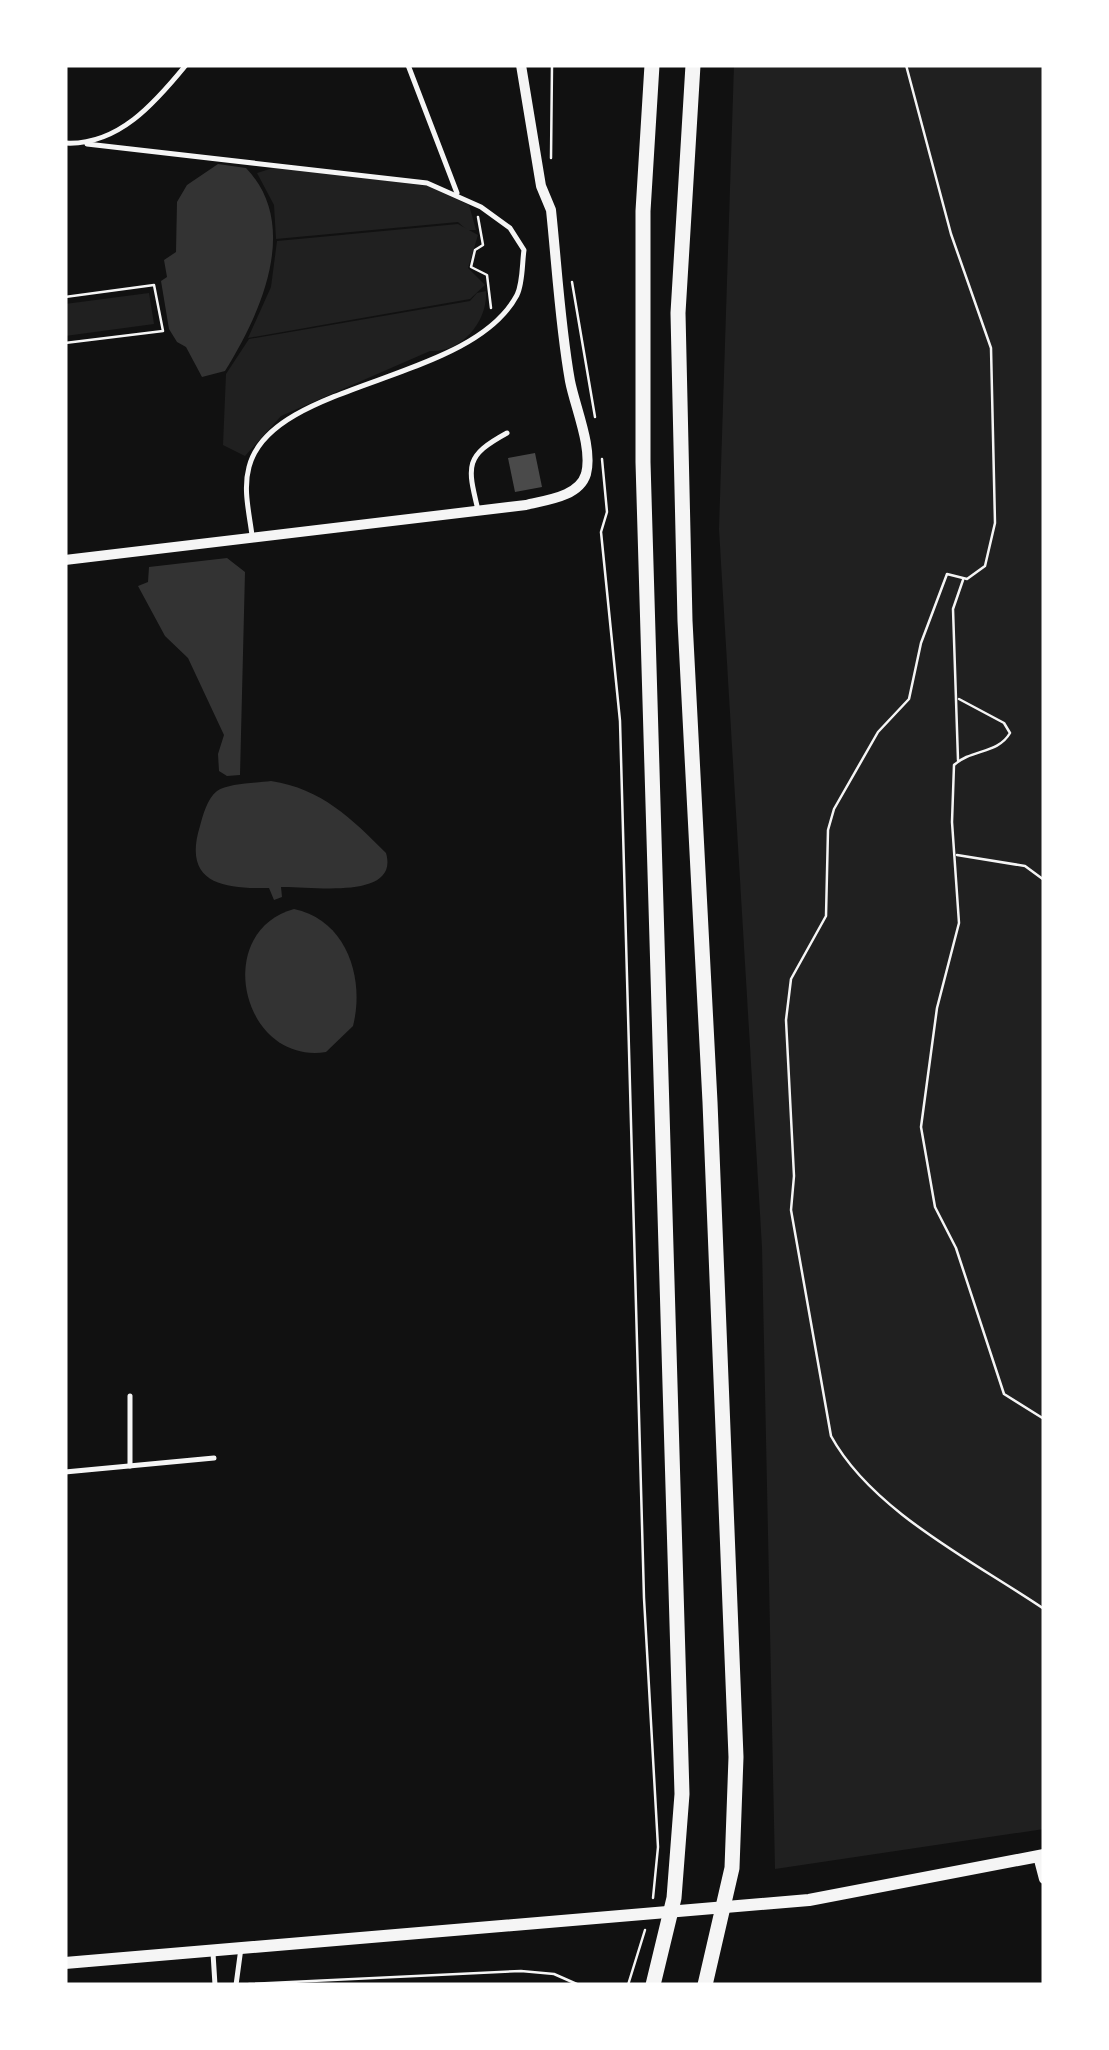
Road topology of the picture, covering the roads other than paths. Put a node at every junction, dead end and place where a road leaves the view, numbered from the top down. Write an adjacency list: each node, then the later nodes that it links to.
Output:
1 (186, 65): 7 (lane)
2 (408, 65): 8 (lane)
3 (520, 65): 10 (street)
4 (652, 65): 24 (highway)
5 (693, 65): 25 (highway)
6 (65, 143): 7 (lane)
7 (86, 144): 8 (lane)
8 (457, 194): 11 (lane)
9 (507, 433): 10 (lane)
10 (478, 510): 11 (street)
11 (252, 537): 12 (street)
12 (65, 560)
13 (130, 1396): 15 (lane)
14 (214, 1458): 15 (lane)
15 (130, 1466): 16 (lane)
16 (65, 1472)
17 (1041, 1856): 18 (street); 19 (street)
18 (1044, 1880)
19 (241, 1947): 20 (street); 22 (lane)
20 (213, 1950): 21 (street); 23 (lane)
21 (65, 1964)
22 (236, 1984)
23 (215, 1985)
24 (653, 1985)
25 (706, 1985)

